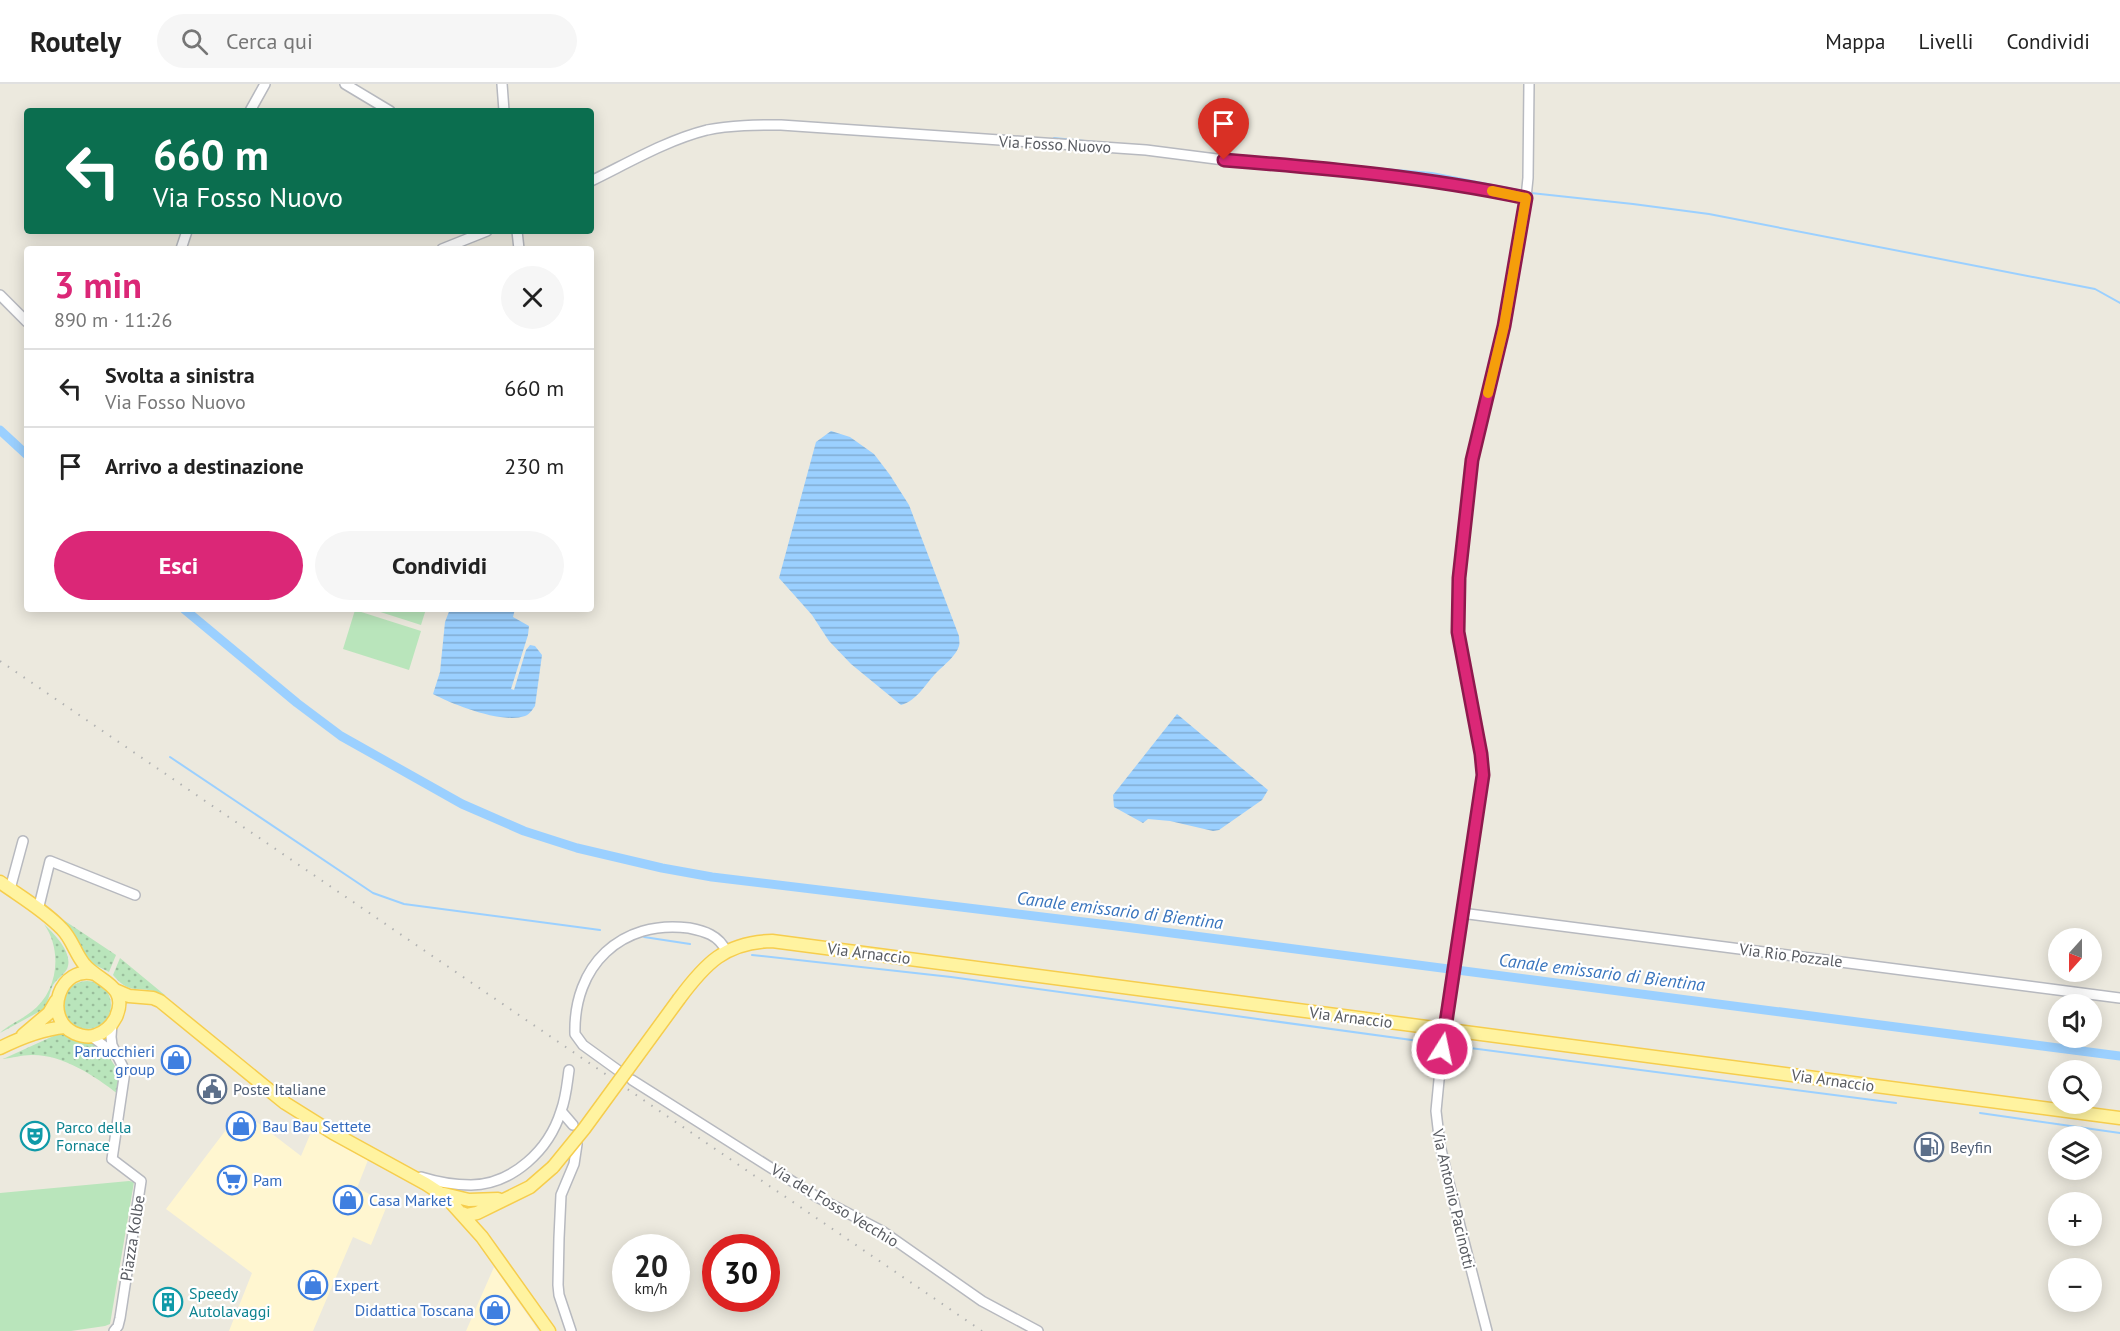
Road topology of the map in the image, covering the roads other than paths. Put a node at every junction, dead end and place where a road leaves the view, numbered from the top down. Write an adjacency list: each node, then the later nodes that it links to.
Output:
1 (265, 84): 5 (street)
2 (345, 84): 6 (street)
3 (502, 84): 7 (street)
4 (1529, 84): 9 (street, Via Antonio Pacinotti)
5 (252, 108)
6 (385, 108)
7 (504, 108)
8 (594, 180): 9 (street, Via Fosso Nuovo)
9 (1526, 198): 18 (street, Via Antonio Pacinotti)
10 (480, 234): 11 (street)
11 (450, 246)
12 (0, 295): 13 (street)
13 (24, 319)
14 (23, 841): 15 (street)
15 (5, 886): 17 (main road)
16 (135, 895): 17 (street)
17 (38, 910): 19 (main road)
18 (1461, 913): 24 (street, Via Rio Pozzale); 32 (street, Via Antonio Pacinotti)
19 (54, 922): 21 (main road); 22 (main road)
20 (726, 951): 32 (main road, Via Arnaccio); 36 (street); 44 (main road, Via Arnaccio, bridge)
21 (95, 974): 22 (main road); 23 (main road)
22 (68, 980): 25 (main road)
23 (115, 990): 26 (main road); 27 (main road)
24 (2120, 998)
25 (57, 999): 29 (main road); 31 (main road)
26 (169, 1008): 27 (main road); 42 (main road)
27 (118, 1011): 28 (main road)
28 (112, 1023): 30 (main road); 34 (street, Piazza Kolbe)
29 (65, 1027): 30 (main road); 31 (main road)
30 (91, 1036): 34 (street)
31 (18, 1039): 33 (main road)
32 (1444, 1040): 39 (main road, Via Arnaccio); 51 (street, Via Antonio Pacinotti)
33 (0, 1048)
34 (117, 1056): 47 (street, Piazza Kolbe)
35 (569, 1070): 38 (street)
36 (619, 1071)
37 (632, 1080): 50 (street, Via del Fosso Vecchio)
38 (561, 1112): 40 (street); 42 (street)
39 (2120, 1118)
40 (573, 1125)
41 (577, 1144): 49 (street)
42 (410, 1174): 43 (main road)
43 (440, 1192): 44 (main road, Via Arnaccio); 45 (main road)
44 (488, 1203): 45 (main road); 46 (main road)
45 (462, 1213): 46 (main road)
46 (482, 1237): 48 (main road)
47 (116, 1330)
48 (549, 1331)
49 (571, 1331)
50 (1038, 1331)
51 (1487, 1331)

